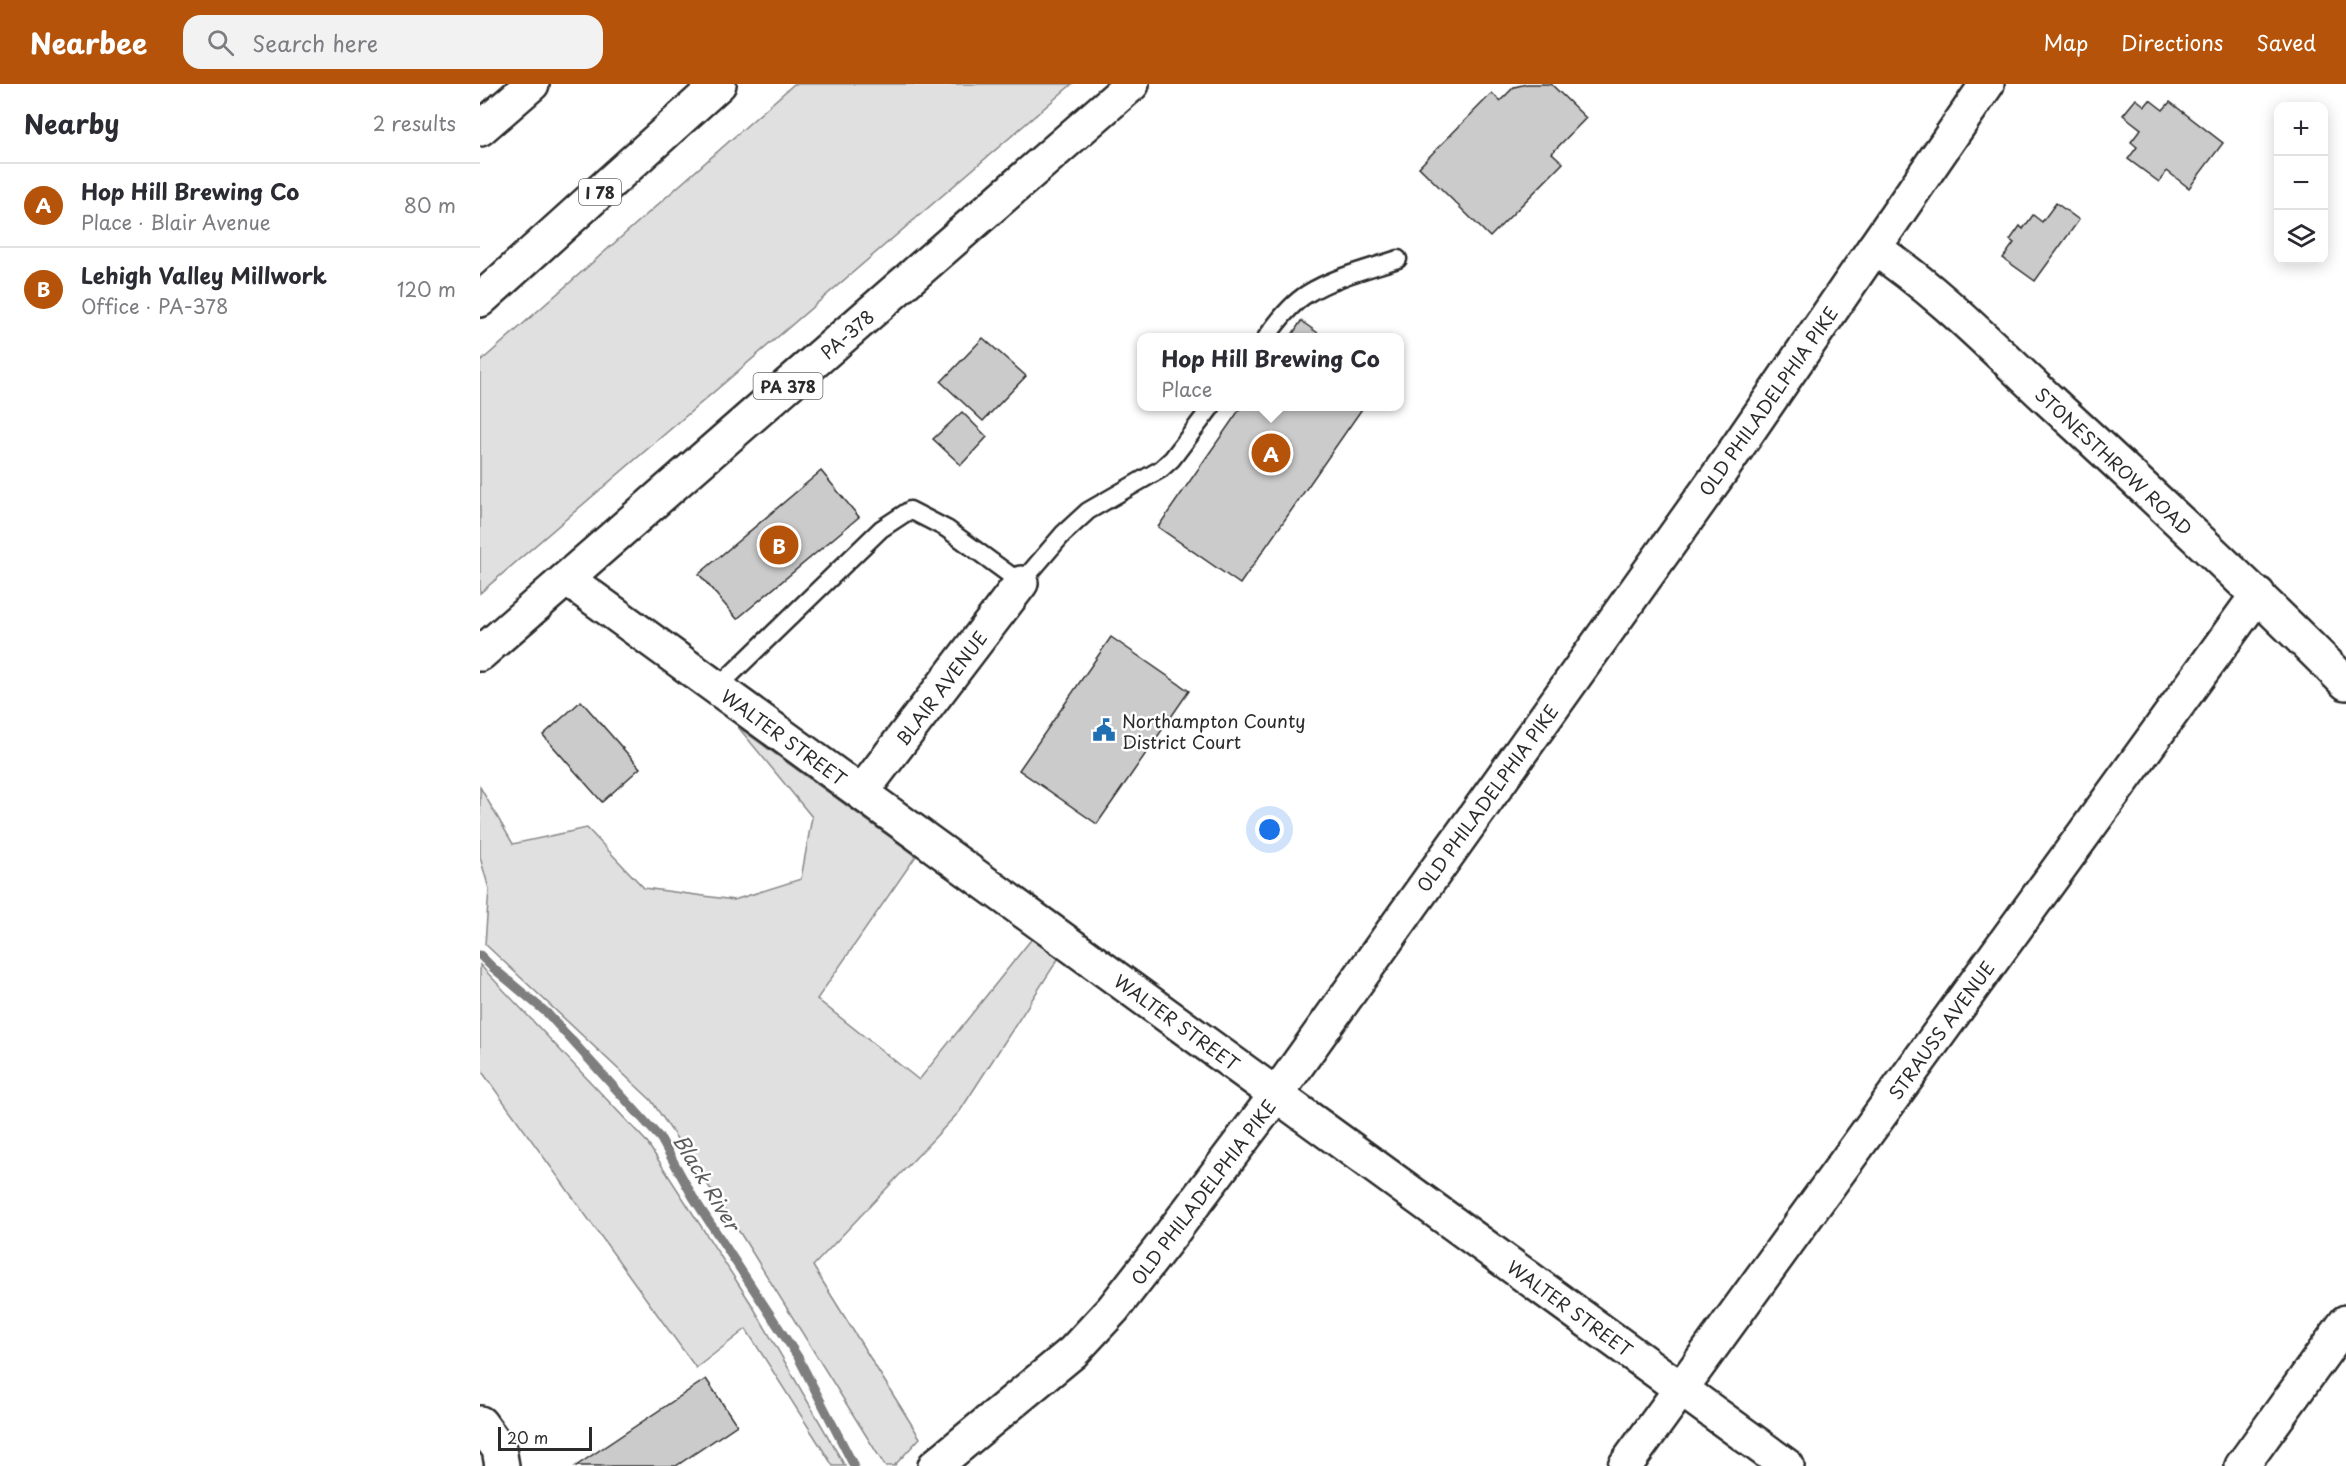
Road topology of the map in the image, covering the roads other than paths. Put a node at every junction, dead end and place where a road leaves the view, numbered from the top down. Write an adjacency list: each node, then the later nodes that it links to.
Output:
1 (532, 84): 5 (main road)
2 (719, 84): 8 (main road, I 78)
3 (1132, 84): 11 (main road, PA-378 / PA 378)
4 (1987, 84): 6 (main road, OLD PHILADELPHIA PIKE)
5 (480, 129)
6 (1874, 248): 13 (main road, STONESTHROW ROAD); 18 (main road, OLD PHILADELPHIA PIKE)
7 (1398, 259): 9 (lane)
8 (480, 300)
9 (1270, 333)
10 (1208, 411): 12 (lane)
11 (567, 579): 14 (main road, PA-378 / PA 378); 16 (main road, WALTER STREET)
12 (1021, 583): 16 (lane); 17 (main road, BLAIR AVENUE)
13 (2258, 594): 15 (main road, STONESTHROW ROAD); 20 (main road, STRAUSS AVENUE)
14 (480, 654)
15 (2346, 683)
16 (717, 688): 17 (main road, WALTER STREET)
17 (861, 793): 18 (main road, WALTER STREET)
18 (1276, 1095): 20 (main road, WALTER STREET); 23 (main road, OLD PHILADELPHIA PIKE)
19 (2346, 1322): 26 (main road)
20 (1681, 1389): 24 (main road, STRAUSS AVENUE); 25 (main road, WALTER STREET)
21 (480, 1423): 22 (main road)
22 (502, 1466)
23 (935, 1466)
24 (1624, 1466)
25 (1787, 1466)
26 (2242, 1466)

